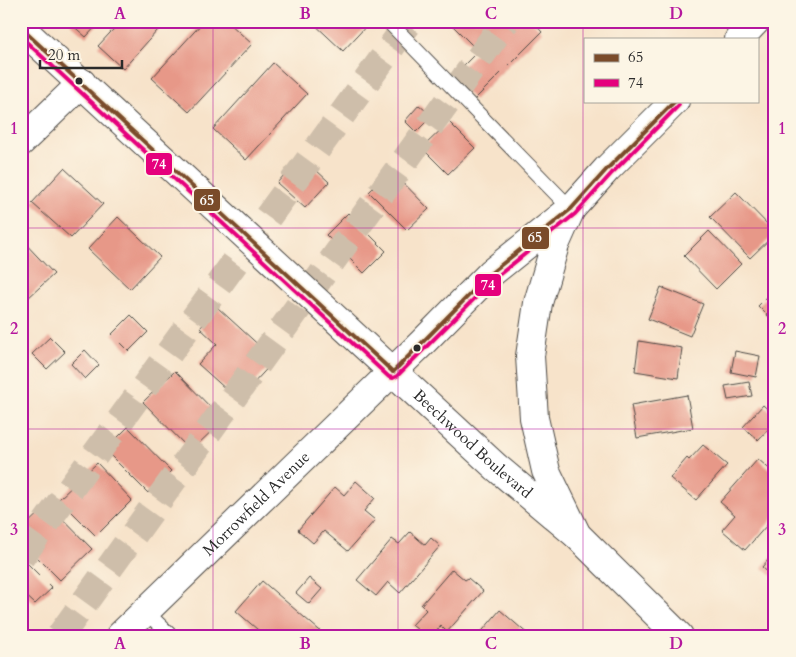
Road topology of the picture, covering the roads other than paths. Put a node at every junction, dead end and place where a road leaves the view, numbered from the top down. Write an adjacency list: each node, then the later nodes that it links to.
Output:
1 (388, 21): 8 (lane)
2 (756, 21): 4 (street)
3 (21, 28): 5 (street)
4 (740, 38)
5 (82, 83): 7 (street); 9 (street)
6 (674, 102): 8 (street, Beechwood Boulevard)
7 (21, 142)
8 (571, 209): 9 (street, Beechwood Boulevard); 10 (street, Beechwood Boulevard)
9 (393, 372): 10 (street, Beechwood Boulevard); 11 (street, Morrowfield Avenue)
10 (577, 535): 14 (street, Beechwood Boulevard)
11 (146, 611): 12 (street, Morrowfield Avenue); 13 (lane)
12 (120, 636)
13 (171, 636)
14 (679, 636)

